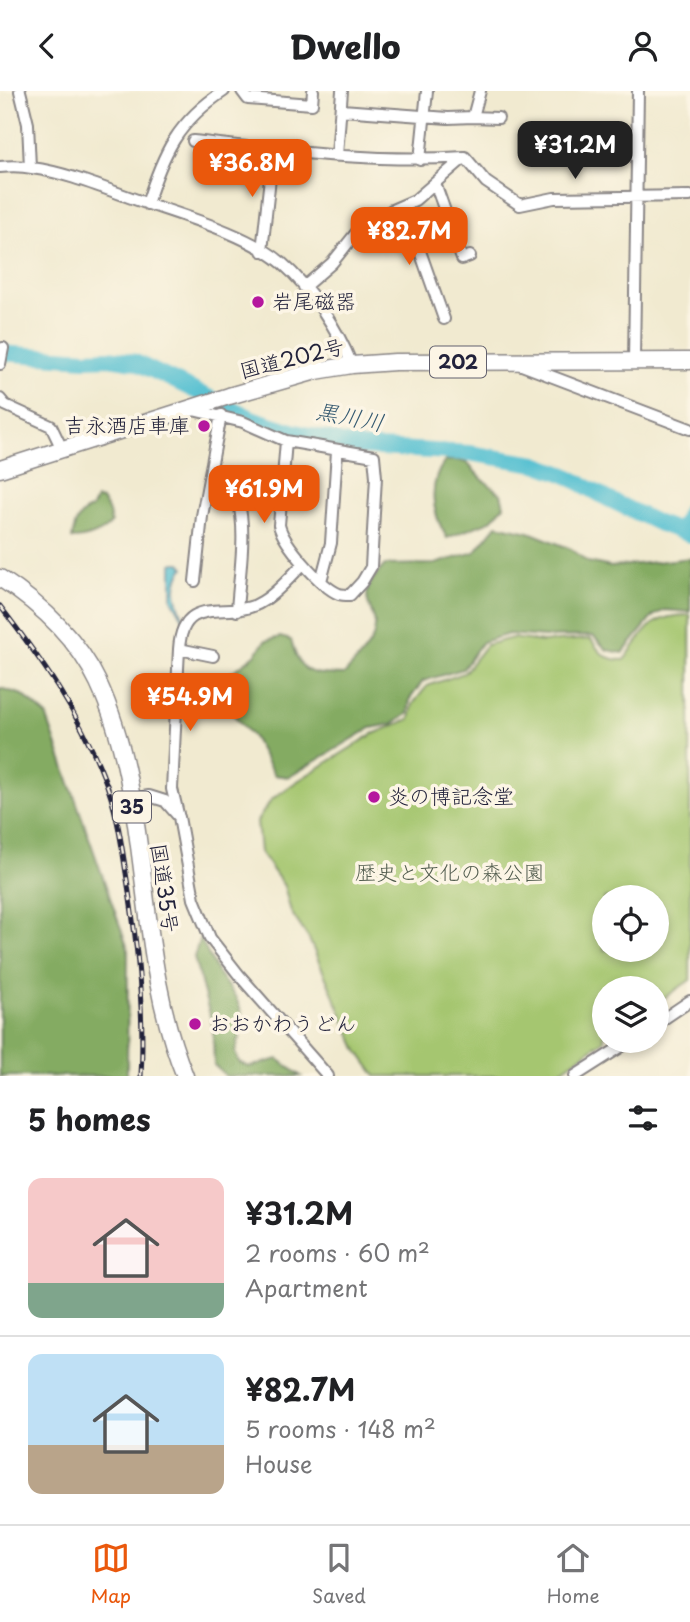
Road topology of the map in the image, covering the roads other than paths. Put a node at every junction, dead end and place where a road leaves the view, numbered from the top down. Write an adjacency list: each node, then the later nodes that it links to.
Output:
1 (20, 91): 19 (street)
2 (224, 91): 23 (street)
3 (242, 91): 4 (street)
4 (313, 91)
5 (342, 91): 9 (street)
6 (427, 91): 10 (street)
7 (480, 91): 11 (street)
8 (638, 91): 21 (street)
9 (342, 110): 10 (street); 15 (street)
10 (424, 116): 11 (street); 17 (street)
11 (473, 117): 12 (street)
12 (498, 118)
13 (193, 141): 14 (street)
14 (273, 150): 15 (street); 25 (street)
15 (337, 155): 17 (street)
16 (465, 157): 17 (street); 20 (street); 21 (street)
17 (420, 160)
18 (0, 167): 19 (street)
19 (30, 167): 23 (street)
20 (435, 183): 24 (street); 26 (street)
21 (638, 196): 22 (street); 31 (street)
22 (690, 196)
23 (147, 204): 25 (street)
24 (404, 205): 27 (street); 28 (street)
25 (262, 251): 27 (street)
26 (470, 256)
27 (304, 287): 34 (street)
28 (444, 319)
29 (3, 348): 33 (street)
30 (511, 361): 31 (highway, 国道202号 / 202); 34 (highway, 国道202号 / 202); 38 (street)
31 (634, 361): 32 (highway, 国道202号 / 202)
32 (690, 361)
33 (0, 364)
34 (352, 365): 36 (highway, 国道202号 / 202)
35 (0, 399): 40 (street)
36 (187, 410): 37 (street); 40 (highway, 国道202号 / 202)
37 (221, 415): 39 (street); 43 (street)
38 (690, 429)
39 (286, 441): 41 (street); 44 (street)
40 (62, 449): 42 (highway, 国道202号 / 202)
41 (337, 451): 46 (street); 46 (street)
42 (0, 469)
43 (208, 488): 45 (street); 48 (street)
44 (303, 564): 46 (street); 48 (street)
45 (195, 581)
46 (321, 581)
47 (3, 586): 51 (highway, 国道35号 / 35)
48 (237, 611): 49 (street)
49 (179, 649): 50 (street); 52 (street)
50 (212, 656)
51 (131, 799): 52 (street); 56 (highway, 国道35号 / 35)
52 (179, 817): 57 (street)
53 (690, 1001): 54 (street)
54 (669, 1015)
55 (611, 1053): 58 (street)
56 (185, 1076)
57 (328, 1076)
58 (575, 1076)

